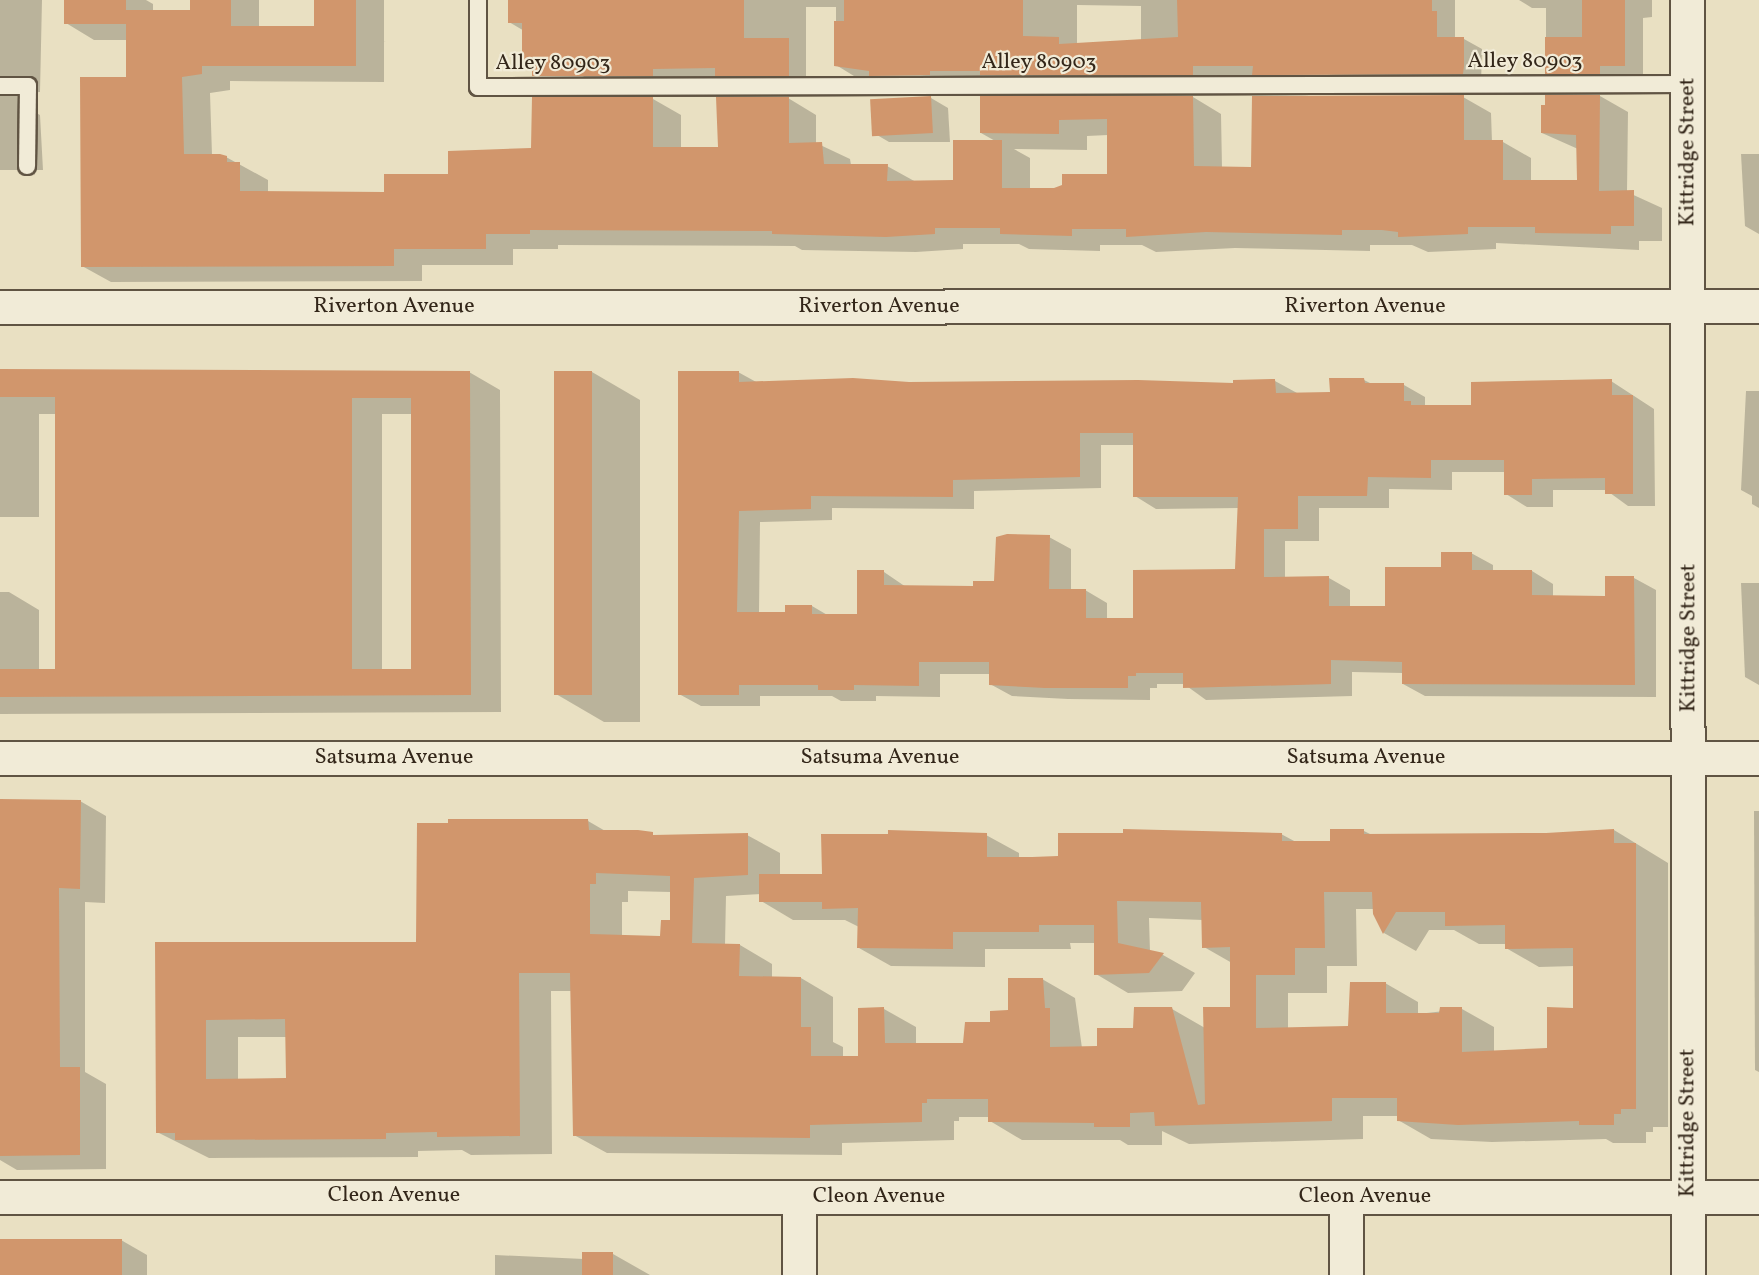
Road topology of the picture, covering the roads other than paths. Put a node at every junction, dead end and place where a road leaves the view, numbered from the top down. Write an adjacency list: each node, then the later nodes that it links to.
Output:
1 (478, 0): 3 (lane, Alley 80903)
2 (1687, 0): 3 (street, Kittridge Street)
3 (1688, 84): 6 (street, Kittridge Street)
4 (0, 87): 5 (lane)
5 (27, 166)
6 (1688, 306): 7 (street, Riverton Avenue); 8 (street, Riverton Avenue); 11 (street, Kittridge Street)
7 (1759, 306)
8 (0, 307)
9 (0, 758): 11 (street, Satsuma Avenue)
10 (1759, 758): 11 (street, Satsuma Avenue)
11 (1690, 759): 12 (street, Kittridge Street)
12 (1688, 1196): 15 (street, Cleon Avenue); 16 (street, Cleon Avenue); 19 (street, Kittridge Street)
13 (0, 1197): 14 (street, Cleon Avenue)
14 (799, 1197): 15 (street, Cleon Avenue); 17 (street)
15 (1346, 1197): 18 (street)
16 (1759, 1197)
17 (799, 1275)
18 (1346, 1275)
19 (1688, 1275)

